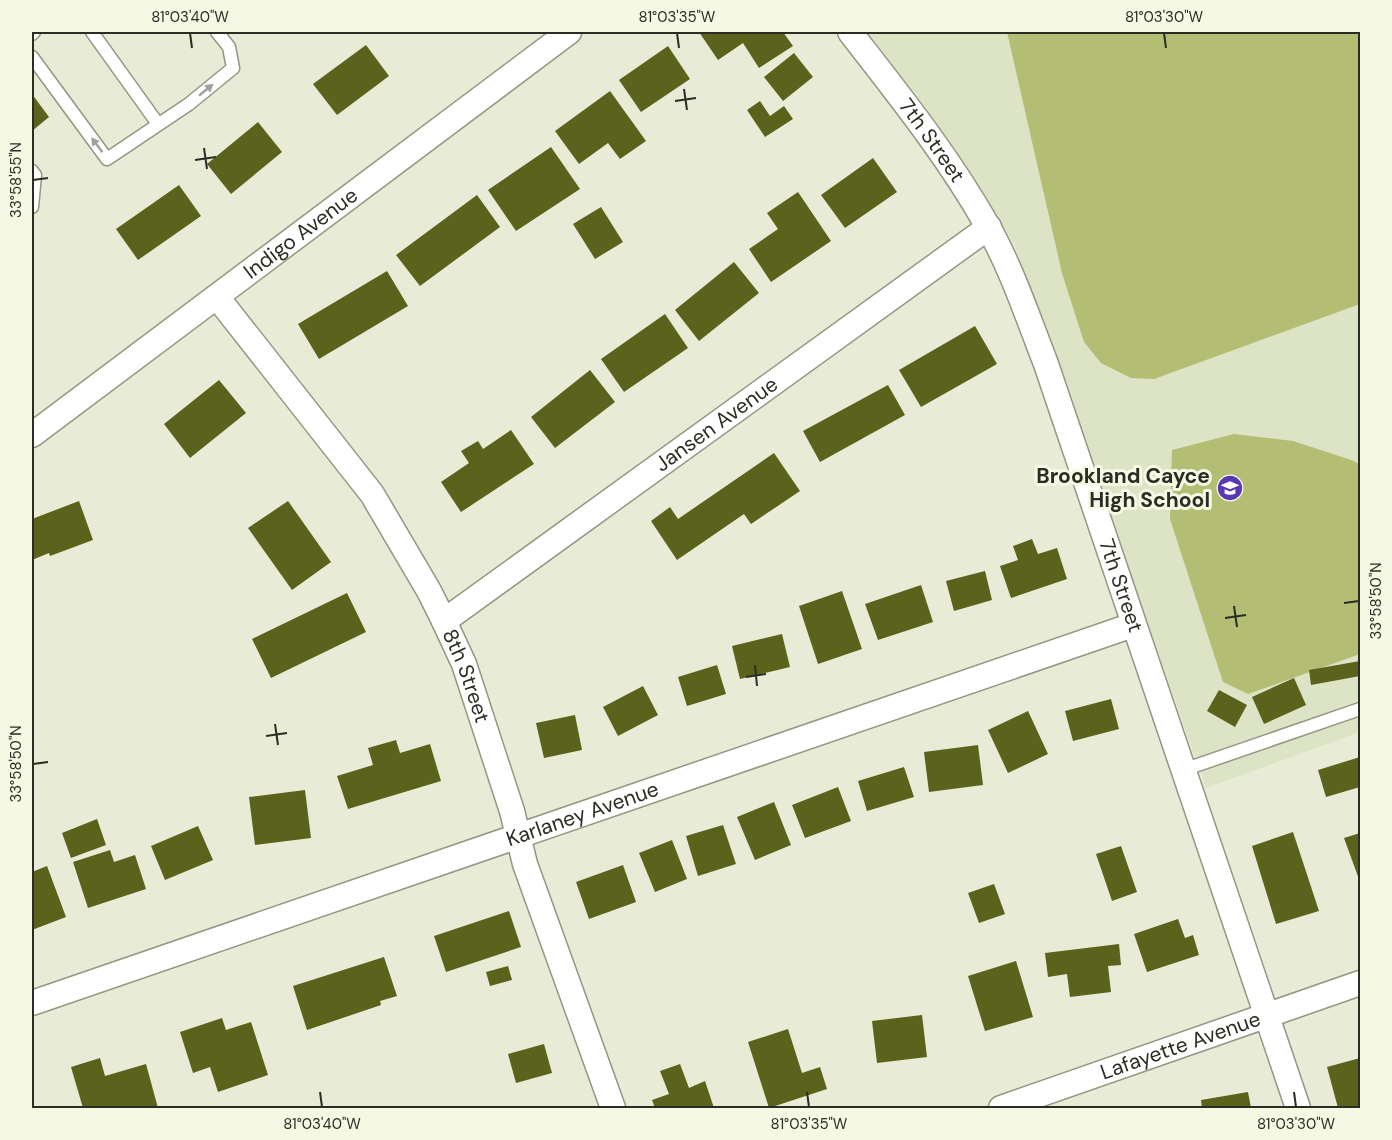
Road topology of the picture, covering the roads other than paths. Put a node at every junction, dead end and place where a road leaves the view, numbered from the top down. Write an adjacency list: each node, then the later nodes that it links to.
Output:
1 (92, 32): 6 (lane)
2 (217, 32): 6 (lane, one-way to 2)
3 (569, 32): 10 (street, Indigo Avenue)
4 (850, 32): 9 (street, 7th Street)
5 (32, 57): 6 (lane, one-way to 5)
6 (158, 124)
7 (32, 171): 8 (lane)
8 (32, 207)
9 (988, 227): 12 (street, Jansen Avenue); 13 (street, 7th Street)
10 (217, 297): 11 (street, Indigo Avenue); 12 (street, 8th Street)
11 (32, 435)
12 (444, 621): 16 (street, 8th Street)
13 (1133, 625): 15 (street, 7th Street); 16 (street, Karlaney Avenue)
14 (1360, 709): 15 (lane)
15 (1183, 770): 19 (street, 7th Street)
16 (517, 836): 18 (street, Karlaney Avenue); 20 (street, 8th Street)
17 (1360, 982): 19 (street, Lafayette Avenue)
18 (32, 1004)
19 (1267, 1015): 21 (street, Lafayette Avenue); 22 (street, 7th Street)
20 (613, 1108)
21 (1001, 1108)
22 (1298, 1108)

